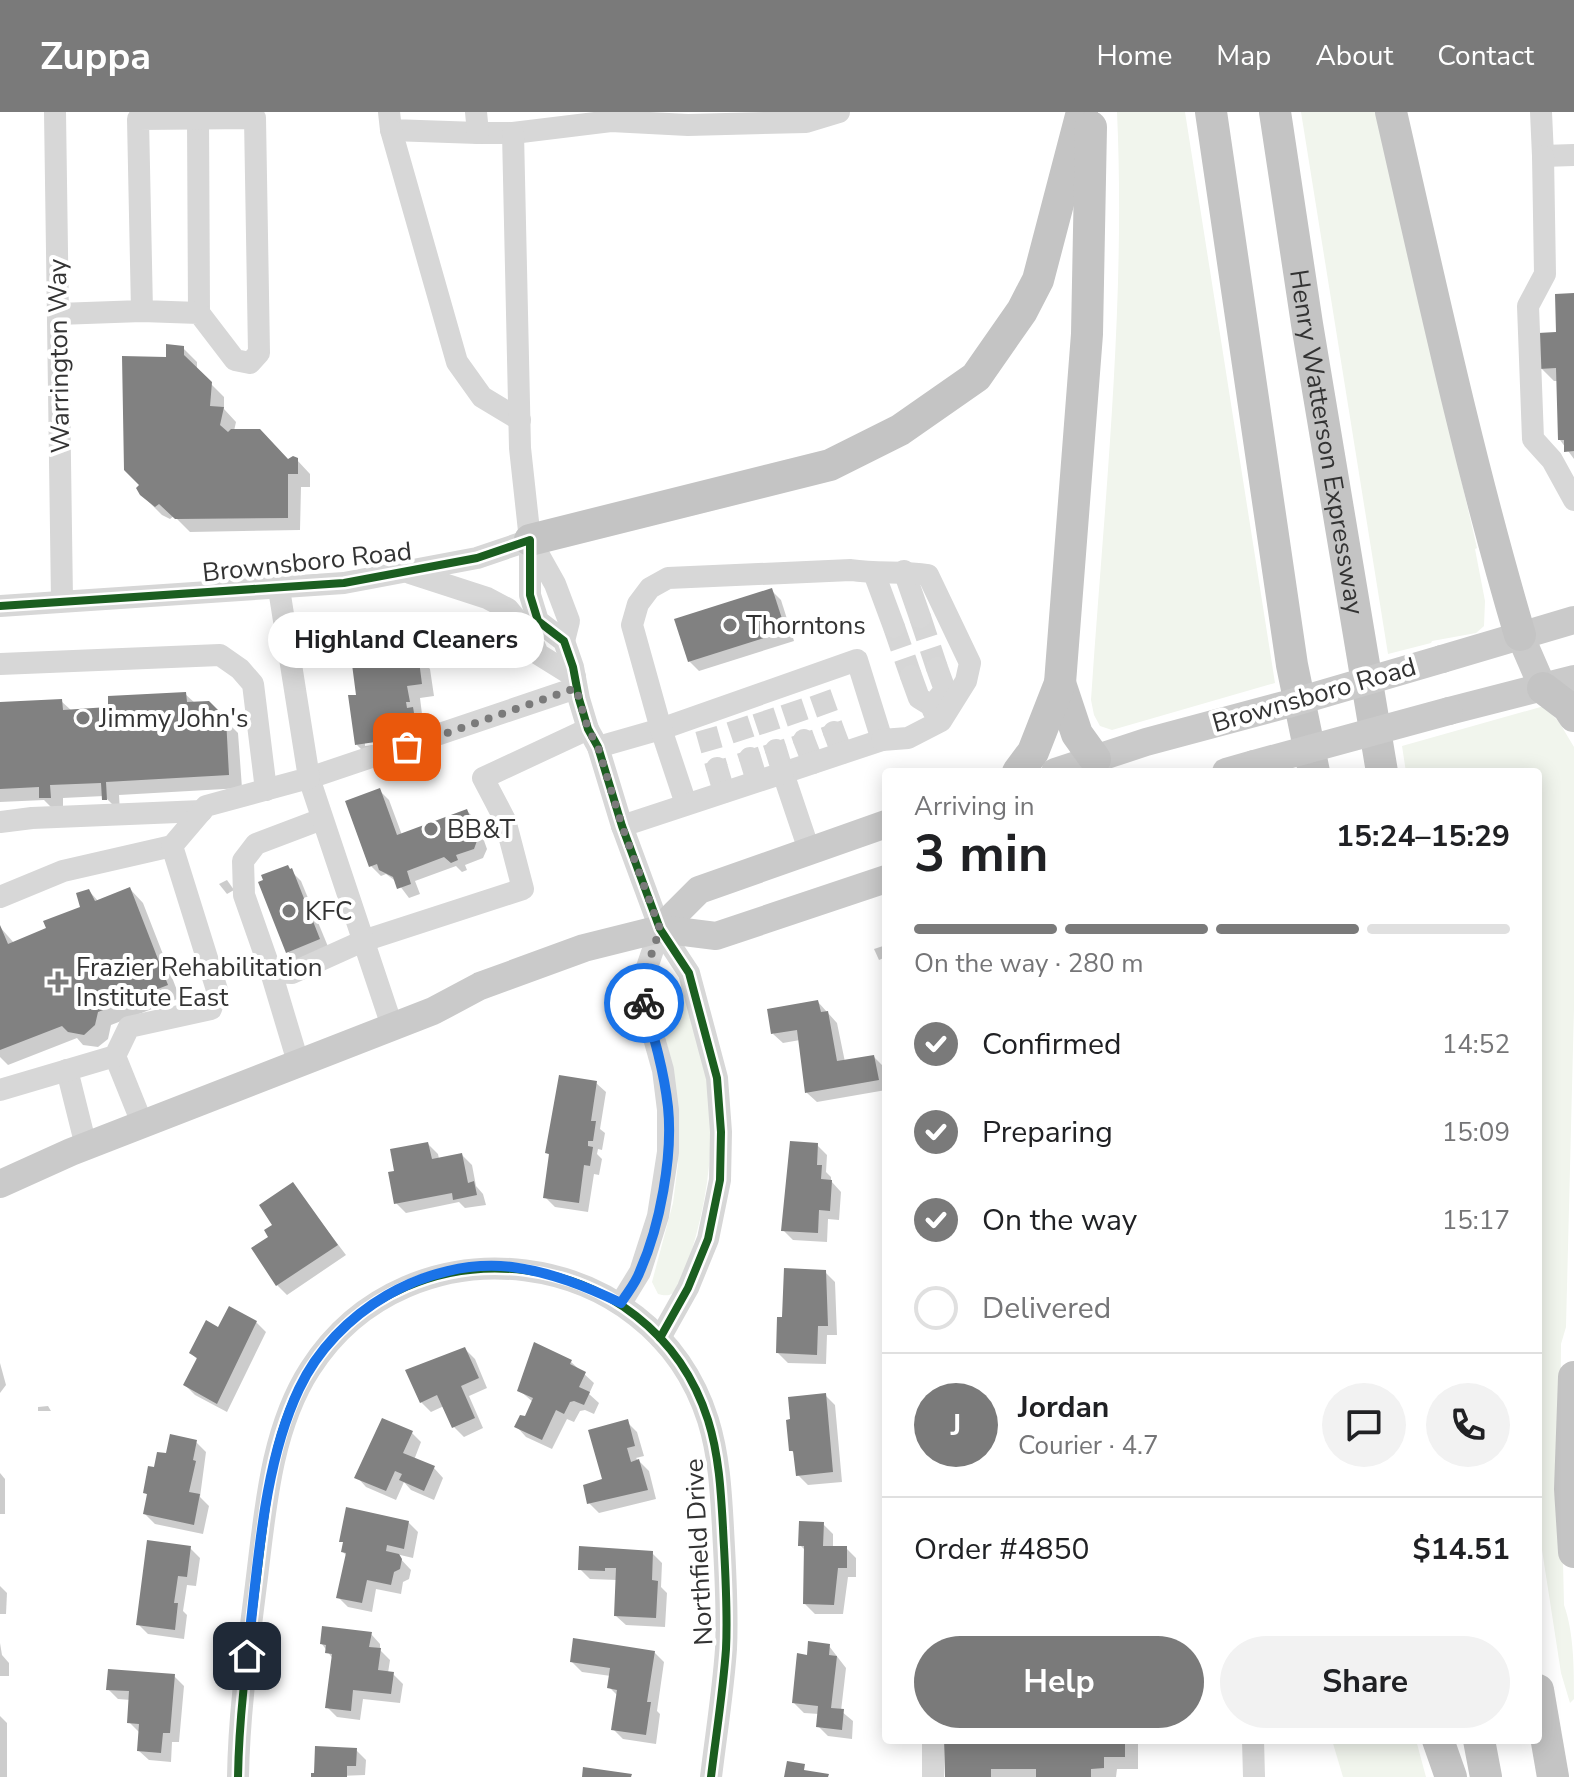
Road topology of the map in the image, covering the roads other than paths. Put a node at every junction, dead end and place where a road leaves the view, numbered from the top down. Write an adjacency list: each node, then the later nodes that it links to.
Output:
1 (55, 112): 18 (street, Warrington Way)
2 (839, 112): 9 (street)
3 (1082, 112): 21 (highway)
4 (1091, 112): 37 (highway)
5 (1211, 112): 54 (highway)
6 (1275, 112): 55 (highway, Henry Watterson Expressway)
7 (1391, 112): 31 (highway)
8 (1541, 112): 15 (street)
9 (611, 116): 13 (street)
10 (198, 118): 16 (street); 17 (street); 17 (street)
11 (390, 121): 12 (street); 19 (street)
12 (477, 123): 13 (street)
13 (513, 133): 19 (street)
14 (1574, 155): 15 (street)
15 (1543, 156): 20 (street)
16 (142, 311): 17 (street); 18 (street)
17 (199, 313)
18 (58, 314): 26 (street, Warrington Way)
19 (520, 420): 21 (street)
20 (1574, 500)
21 (530, 540): 23 (street, Brownsboro Road); 36 (street)
22 (904, 571): 24 (street); 28 (street); 39 (street)
23 (409, 573): 25 (street, Brownsboro Road); 36 (street)
24 (874, 573): 30 (street); 41 (street)
25 (279, 589): 26 (street, Brownsboro Road); 57 (street)
26 (62, 600): 27 (street, Brownsboro Road)
27 (0, 606)
28 (920, 617)
29 (1574, 620): 31 (main road, Brownsboro Road)
30 (894, 627)
31 (1520, 635): 38 (main road); 50 (main road, Brownsboro Road, bridge)
32 (0, 664): 59 (street)
33 (937, 668): 39 (street)
34 (911, 676): 39 (street)
35 (1574, 679): 38 (main road, Brownsboro Road)
36 (576, 683): 43 (street); 57 (street)
37 (1060, 683): 50 (highway); 52 (highway)
38 (1543, 688): 40 (highway); 53 (main road, Brownsboro Road, bridge)
39 (934, 715): 45 (street)
40 (1574, 716)
41 (661, 729): 43 (street); 45 (street); 61 (street)
42 (834, 732): 47 (street)
43 (593, 738): 66 (street); 72 (street)
44 (804, 740): 49 (street)
45 (882, 740): 47 (street)
46 (776, 750): 56 (street)
47 (842, 753): 49 (street)
48 (750, 758): 58 (street)
49 (813, 763): 56 (street)
50 (1097, 765)
51 (717, 768): 60 (street)
52 (1021, 768)
53 (1239, 768)
54 (1313, 768)
55 (1381, 768)
56 (783, 773): 58 (street); 68 (street)
57 (309, 778): 59 (street); 63 (street)
58 (757, 781): 60 (street)
59 (266, 790): 62 (street)
60 (724, 792): 61 (street)
61 (686, 804): 66 (street)
62 (202, 811): 64 (street); 67 (street)
63 (322, 819): 72 (street); 73 (street)
64 (0, 822)
65 (882, 825): 68 (main road)
66 (622, 826): 71 (street)
67 (172, 846): 70 (street); 75 (street)
68 (809, 850): 71 (main road)
69 (882, 880): 71 (main road)
70 (0, 897)
71 (660, 929): 74 (main road); 82 (street); 83 (street)
72 (363, 941): 73 (street); 74 (street)
73 (271, 972): 76 (street)
74 (392, 1026): 76 (main road)
75 (115, 1056): 77 (street); 79 (street)
76 (298, 1062): 79 (main road)
77 (67, 1070): 78 (street); 80 (street)
78 (0, 1090)
79 (142, 1123): 80 (main road)
80 (86, 1146): 81 (main road)
81 (0, 1184)
82 (621, 1303): 83 (street, Northfield Drive); 91 (street, Northfield Drive)
83 (660, 1338): 92 (street, Northfield Drive)
84 (1574, 1377): 85 (highway)
85 (1574, 1552)
86 (1542, 1713): 97 (highway)
87 (933, 1744): 93 (street)
88 (1253, 1744): 94 (street)
89 (1439, 1744): 95 (highway)
90 (1480, 1744): 96 (highway)
91 (238, 1777)
92 (711, 1777)
93 (933, 1777)
94 (1254, 1777)
95 (1451, 1777)
96 (1486, 1777)
97 (1553, 1777)

